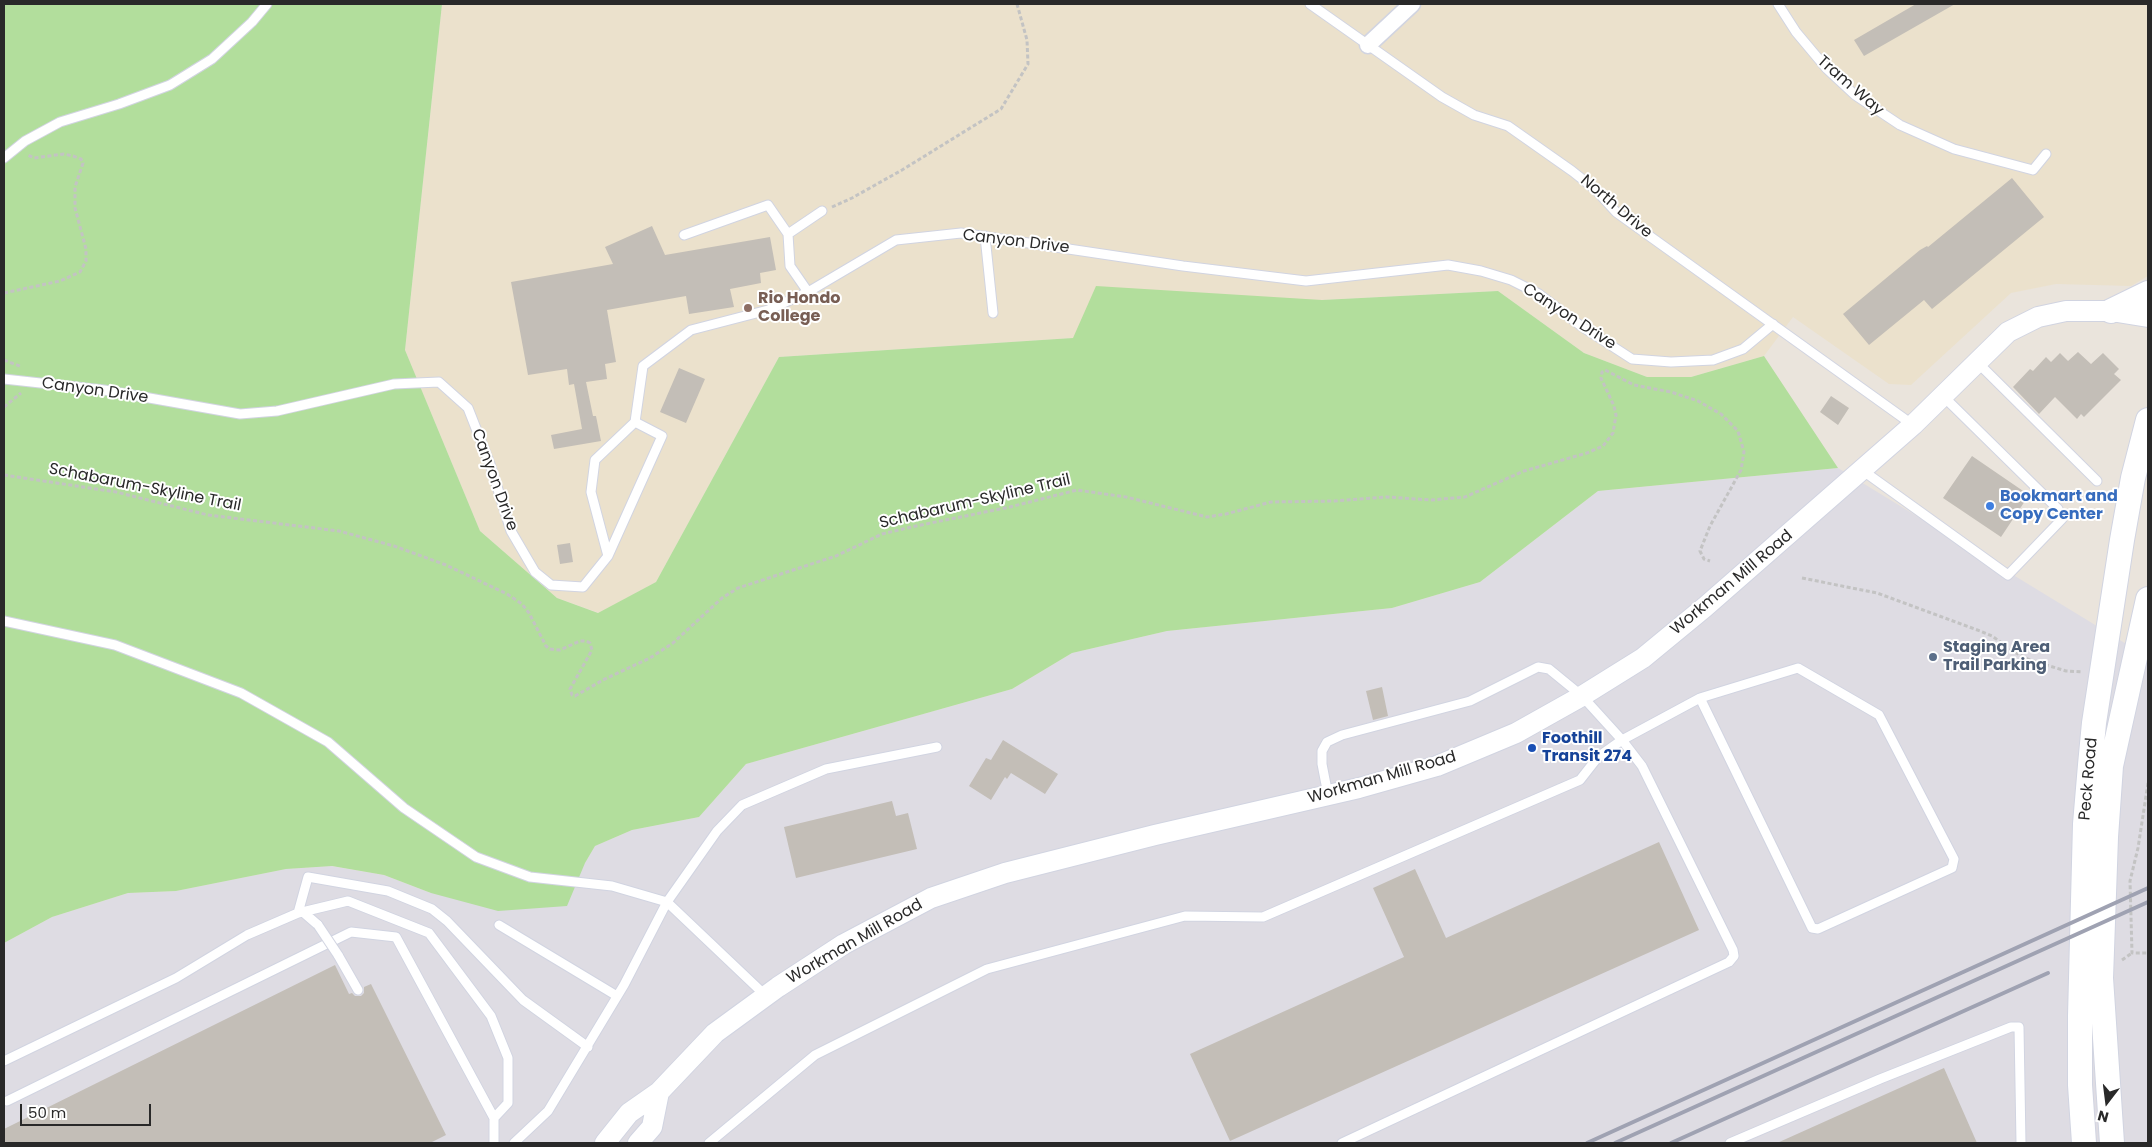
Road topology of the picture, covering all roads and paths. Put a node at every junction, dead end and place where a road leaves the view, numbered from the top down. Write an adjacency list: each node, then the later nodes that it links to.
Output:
1 (268, 4): 9 (lane)
2 (1017, 4): 10 (path)
3 (1310, 4): 6 (lane, North Drive)
4 (1412, 4): 6 (street)
5 (1778, 4): 8 (lane, Tram Way)
6 (1368, 45): 20 (lane, North Drive)
7 (28, 154): 15 (path)
8 (2046, 154)
9 (4, 158)
10 (822, 211): 11 (lane)
11 (788, 234): 12 (lane); 14 (lane)
12 (684, 235)
13 (986, 236): 14 (lane, Canyon Drive); 18 (lane); 20 (lane, Canyon Drive)
14 (808, 292): 29 (lane, Canyon Drive)
15 (4, 293)
16 (2148, 293): 17 (main road)
17 (2111, 311): 19 (street, Workman Mill Road); 22 (street, Workman Mill Road)
18 (993, 314)
19 (2148, 317)
20 (1773, 324): 30 (lane, North Drive)
21 (4, 360): 23 (path)
22 (1977, 362): 26 (street, Workman Mill Road); 33 (lane)
23 (25, 374)
24 (4, 379): 34 (lane, Canyon Drive)
25 (24, 389): 27 (path)
26 (1943, 396): 30 (street, Workman Mill Road); 31 (lane)
27 (4, 407)
28 (2148, 420): 66 (main road, Peck Road)
29 (634, 422): 34 (lane); 34 (lane)
30 (1913, 425): 31 (street, Workman Mill Road)
31 (1862, 470): 40 (street, Workman Mill Road)
32 (4, 475): 35 (path, Schabarum-Skyline Trail)
33 (2096, 481)
34 (608, 556)
35 (1710, 562)
36 (1802, 578): 39 (path)
37 (2148, 598): 67 (main road, Peck Road)
38 (4, 621): 46 (lane)
39 (2086, 673)
40 (1582, 696): 42 (lane); 45 (street, Workman Mill Road); 45 (lane)
41 (1700, 698): 41 (lane); 42 (lane)
42 (1622, 740): 62 (lane); 63 (lane)
43 (937, 747): 46 (lane)
44 (2148, 783): 49 (path)
45 (1328, 796): 52 (street, Workman Mill Road)
46 (667, 902): 51 (lane); 52 (lane)
47 (301, 913): 50 (lane, bridge); 53 (lane); 54 (lane); 57 (lane)
48 (499, 924): 51 (lane)
49 (2148, 954)
50 (358, 990)
51 (617, 996): 53 (lane)
52 (766, 996): 55 (street, Workman Mill Road)
53 (588, 1047): 59 (lane)
54 (4, 1061)
55 (659, 1092): 60 (street, Workman Mill Road); 61 (street)
56 (7, 1101): 57 (lane)
57 (494, 1118): 58 (lane)
58 (494, 1143)
59 (514, 1143)
60 (606, 1143)
61 (638, 1143)
62 (709, 1143)
63 (1342, 1143)
64 (1730, 1143): 65 (lane)
65 (2022, 1143)
66 (2084, 1143)
67 (2112, 1143)

